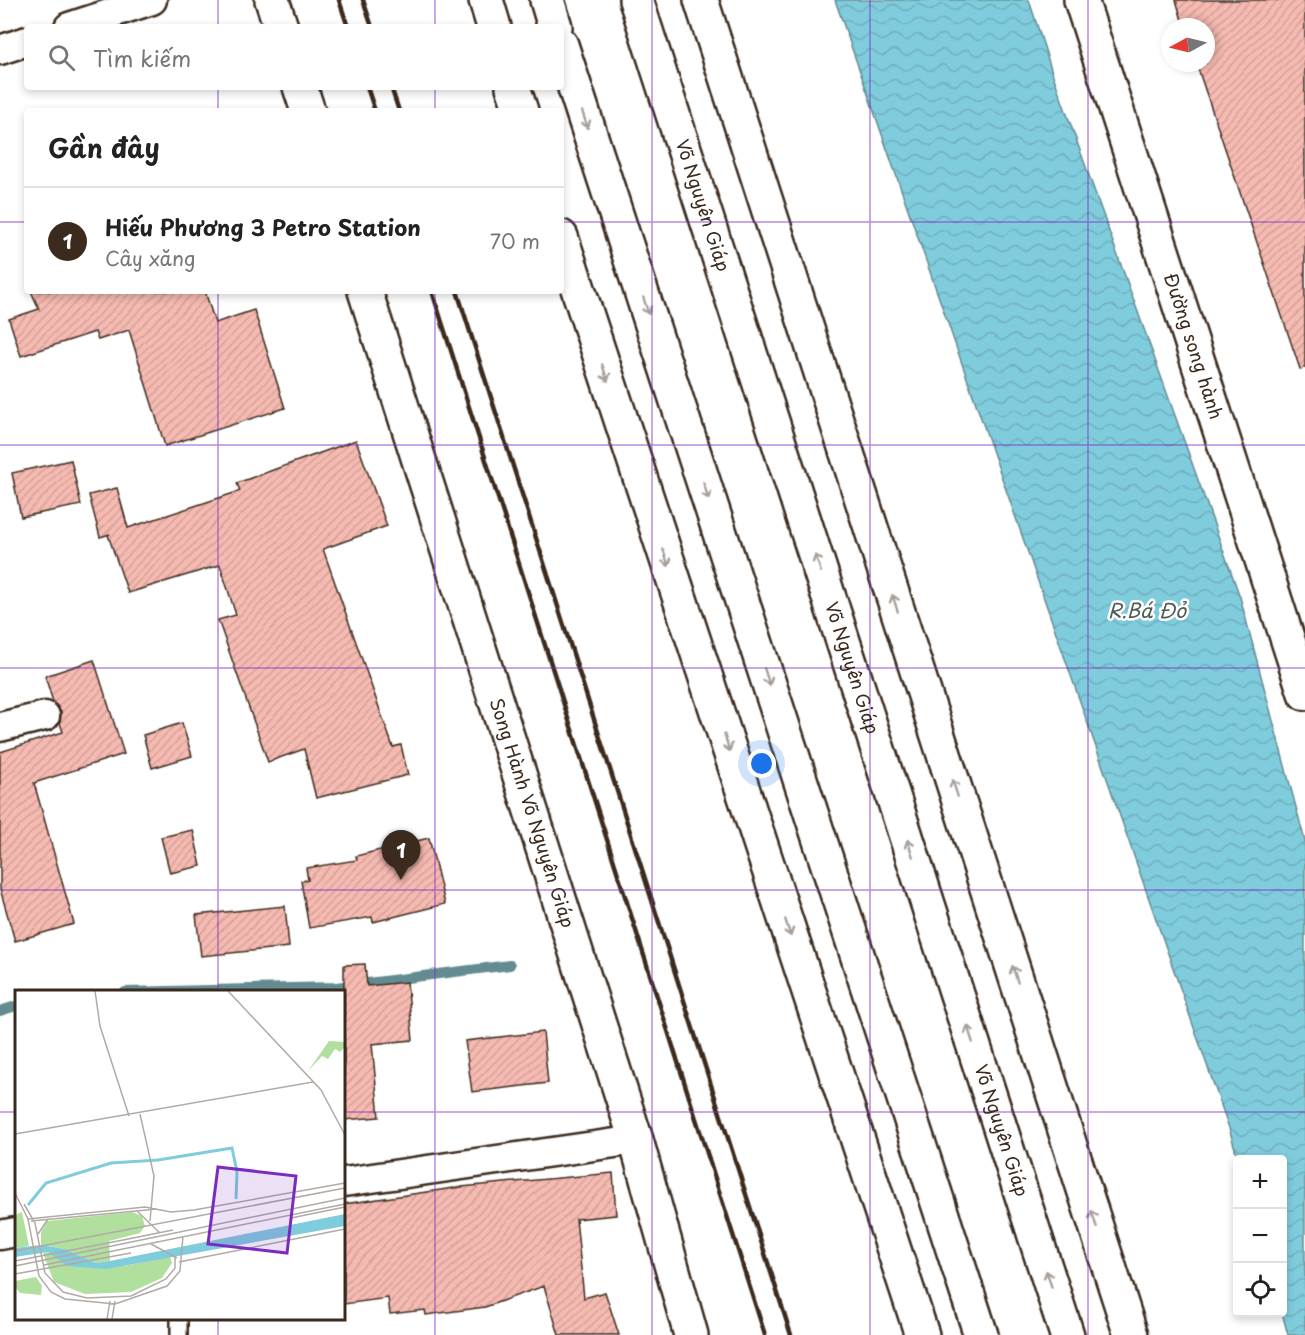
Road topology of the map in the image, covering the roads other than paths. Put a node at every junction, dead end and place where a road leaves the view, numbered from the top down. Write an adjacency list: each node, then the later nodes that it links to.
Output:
1 (152, 0): 8 (street)
2 (272, 0): 9 (main road)
3 (486, 0): 10 (main road)
4 (547, 0): 11 (main road)
5 (636, 0): 33 (main road, Võ Nguyên Giáp, one-way to 5)
6 (701, 0): 34 (main road, one-way to 6)
7 (1082, 0): 21 (main road, Đường song hành)
8 (78, 24)
9 (280, 24)
10 (493, 24)
11 (554, 24)
12 (24, 42): 13 (street)
13 (0, 50)
14 (564, 54): 32 (main road, one-way to 32)
15 (301, 90): 17 (main road)
16 (514, 90): 18 (main road)
17 (307, 108)
18 (520, 108)
19 (564, 246): 31 (main road, one-way to 31)
20 (366, 294): 24 (main road, Song Hành Võ Nguyên Giáp)
21 (1305, 693)
22 (45, 716): 23 (street)
23 (0, 727)
24 (636, 1140): 25 (street); 30 (main road, Song Hành Võ Nguyên Giáp)
25 (345, 1182)
26 (15, 1232): 27 (street)
27 (0, 1235)
28 (178, 1320): 29 (lane)
29 (179, 1335)
30 (691, 1335)
31 (922, 1335)
32 (981, 1335)
33 (1067, 1335)
34 (1131, 1335)

